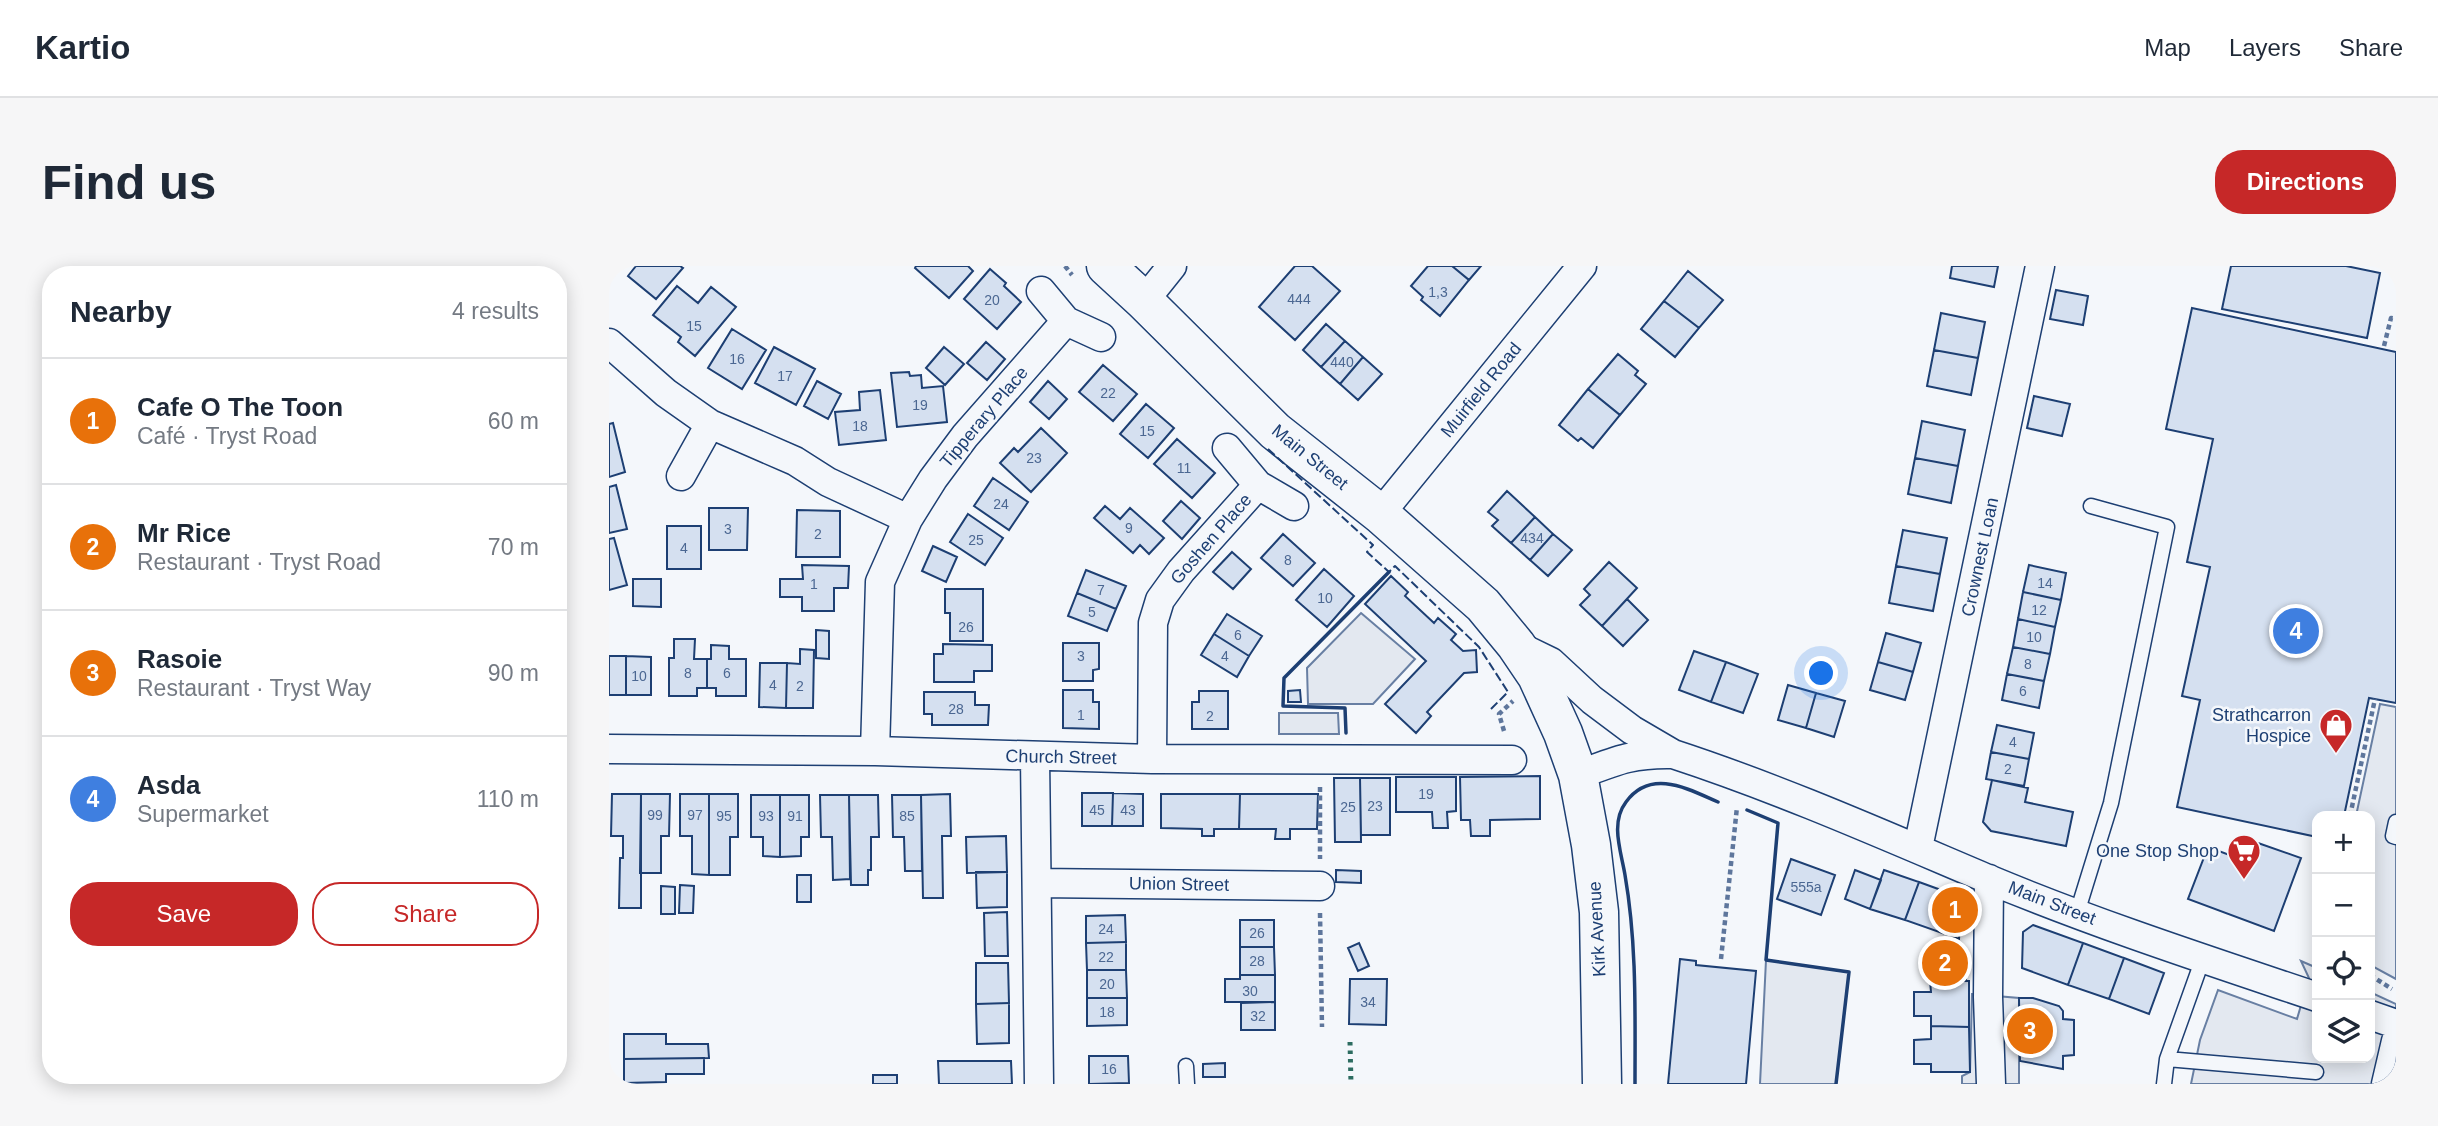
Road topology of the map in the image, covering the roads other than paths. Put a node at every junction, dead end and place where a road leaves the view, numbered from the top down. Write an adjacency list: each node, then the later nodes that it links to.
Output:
1 (1106, 266): 6 (street, Main Street)
2 (1172, 266): 6 (street)
3 (1582, 266): 16 (street, Muirfield Road)
4 (2040, 266): 28 (street, Crownest Loan)
5 (1041, 291): 7 (street)
6 (1144, 301): 16 (street, Main Street)
7 (1066, 321): 8 (street); 17 (street, Tipperary Place)
8 (1101, 337)
9 (609, 343): 10 (street)
10 (710, 424): 12 (street); 17 (street)
11 (1227, 448): 13 (street, Goshen Place)
12 (681, 477)
13 (1258, 485): 14 (street, Goshen Place); 23 (street, Goshen Place)
14 (1294, 506)
15 (2091, 506): 32 (lane)
16 (1380, 514): 18 (street, Main Street)
17 (908, 519): 20 (street, Tipperary Place)
18 (1516, 645): 21 (street, Main Street); 25 (street, Main Street)
19 (609, 750): 20 (street, Church Street)
20 (874, 751): 22 (street, Church Street)
21 (1673, 754): 25 (street, Main Street); 28 (street, Main Street)
22 (1035, 757): 23 (street, Church Street); 30 (street)
23 (1152, 759): 24 (street, Church Street)
24 (1512, 760)
25 (1578, 775): 43 (street, Kirk Avenue)
26 (2396, 822): 27 (lane)
27 (2396, 836)
28 (1918, 848): 29 (street, Main Street)
29 (1989, 879): 32 (street, Main Street); 44 (street)
30 (1037, 883): 31 (street, Union Street); 41 (street)
31 (1320, 886)
32 (2077, 914): 33 (street, Main Street)
33 (2203, 961): 34 (street, Main Street); 38 (lane)
34 (2312, 995)
35 (2375, 1017): 36 (street)
36 (2396, 1024)
37 (2396, 1041): 46 (street)
38 (2167, 1059): 40 (lane); 45 (lane)
39 (1186, 1066): 42 (lane)
40 (2316, 1072)
41 (1039, 1084)
42 (1187, 1084)
43 (1602, 1084)
44 (1991, 1084)
45 (2164, 1084)
46 (2386, 1084)

